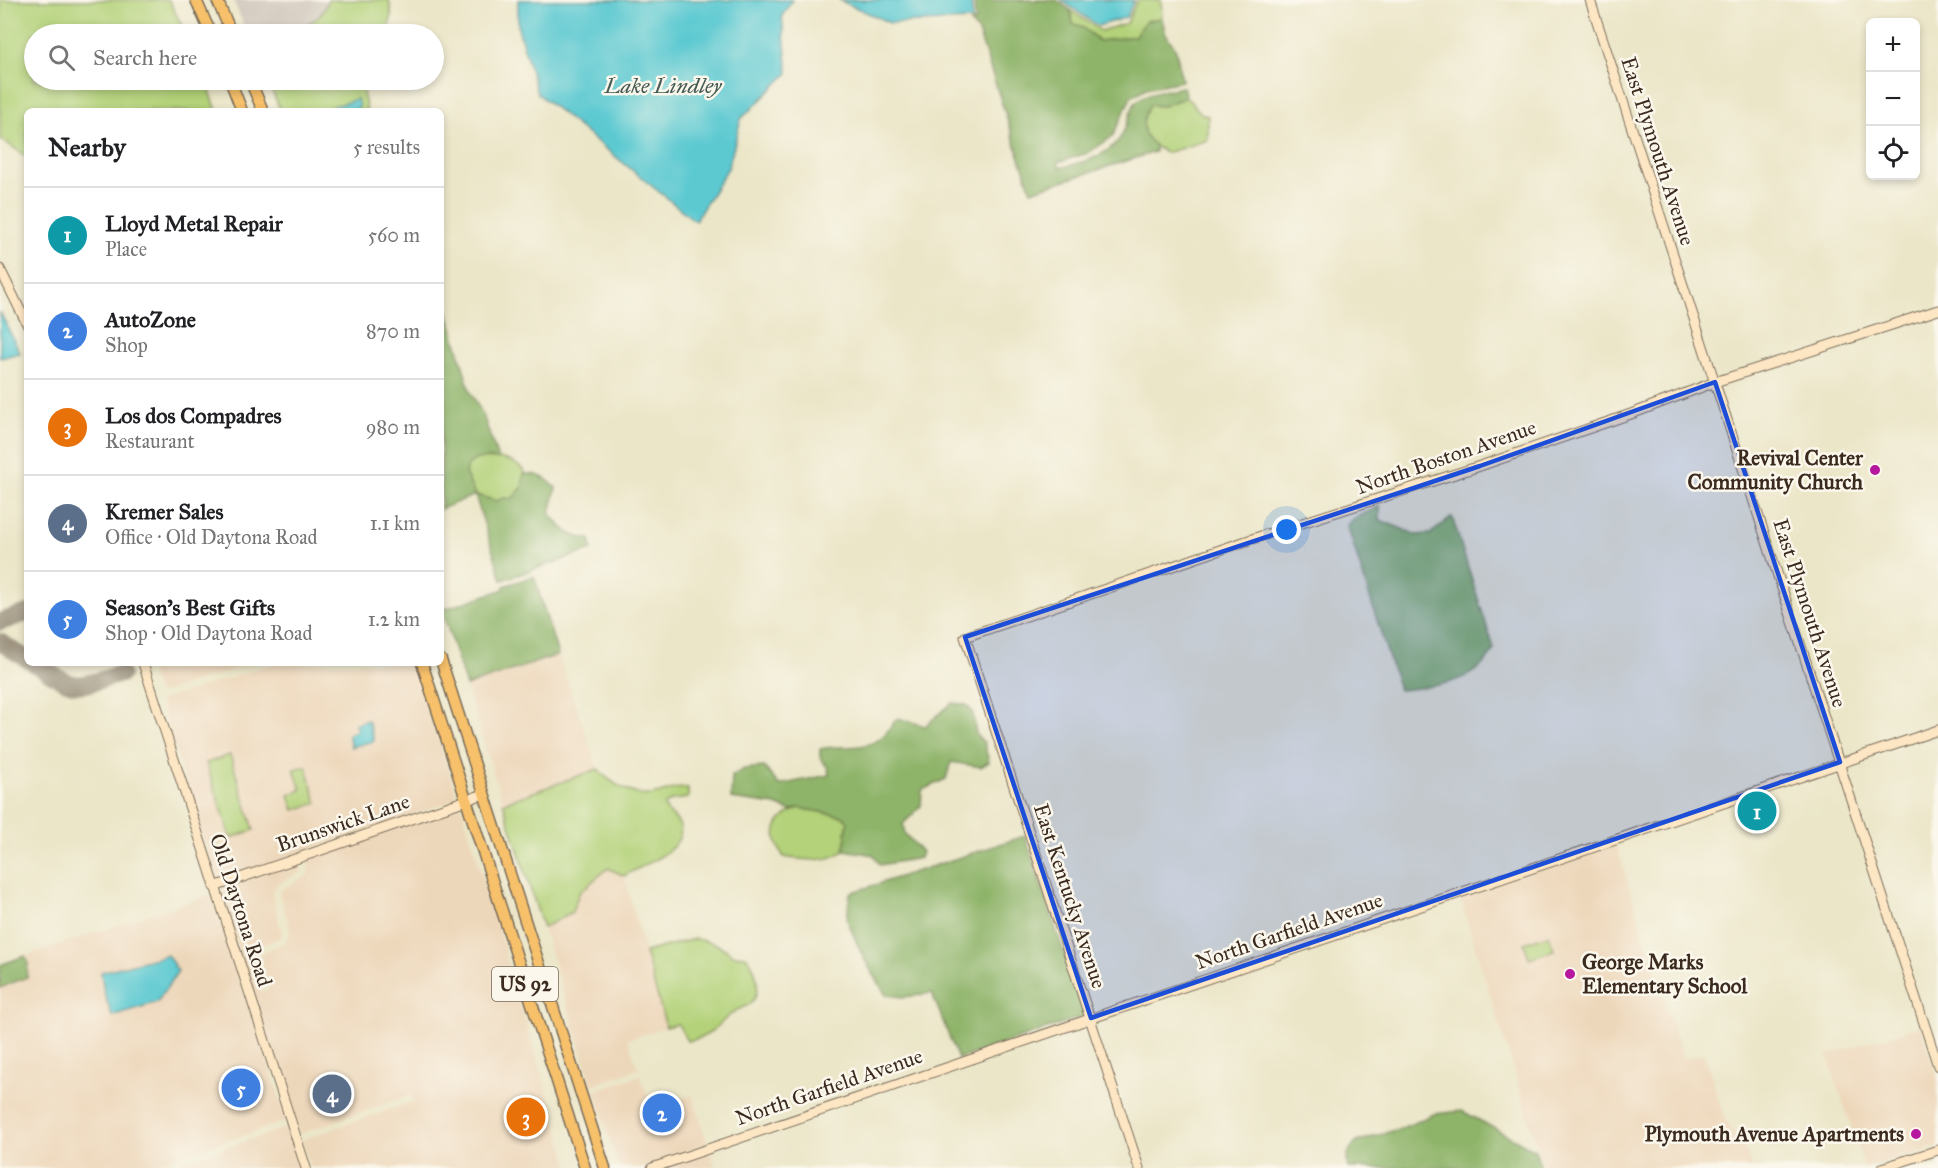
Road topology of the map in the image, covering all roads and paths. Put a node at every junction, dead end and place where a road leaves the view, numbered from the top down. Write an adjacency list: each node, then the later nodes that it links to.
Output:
1 (196, 0): 4 (main road)
2 (217, 0): 5 (main road)
3 (1590, 0): 13 (street, East Plymouth Avenue)
4 (207, 24)
5 (228, 24)
6 (234, 90): 8 (main road)
7 (254, 90): 9 (main road)
8 (241, 108)
9 (262, 108)
10 (0, 269): 12 (street)
11 (1938, 310): 13 (street, North Boston Avenue)
12 (24, 318)
13 (1715, 382): 14 (street, North Boston Avenue); 19 (street, East Plymouth Avenue)
14 (965, 637): 23 (street, East Kentucky Avenue)
15 (144, 666): 22 (street, Old Daytona Road)
16 (423, 666): 21 (main road, US 92)
17 (443, 666): 20 (main road, US 92)
18 (1938, 730): 19 (street, North Garfield Avenue)
19 (1840, 762): 23 (street, North Garfield Avenue); 24 (street, East Plymouth Avenue)
20 (484, 794): 21 (street, Brunswick Lane); 28 (main road, US 92)
21 (466, 799): 22 (street, Brunswick Lane); 27 (main road, US 92)
22 (214, 887): 26 (street, Old Daytona Road)
23 (1091, 1018): 29 (street, North Garfield Avenue); 30 (street, East Kentucky Avenue)
24 (1938, 1066)
25 (1938, 1150): 31 (street)
26 (306, 1168)
27 (585, 1168)
28 (605, 1168)
29 (652, 1168)
30 (1139, 1168)
31 (1882, 1168)

